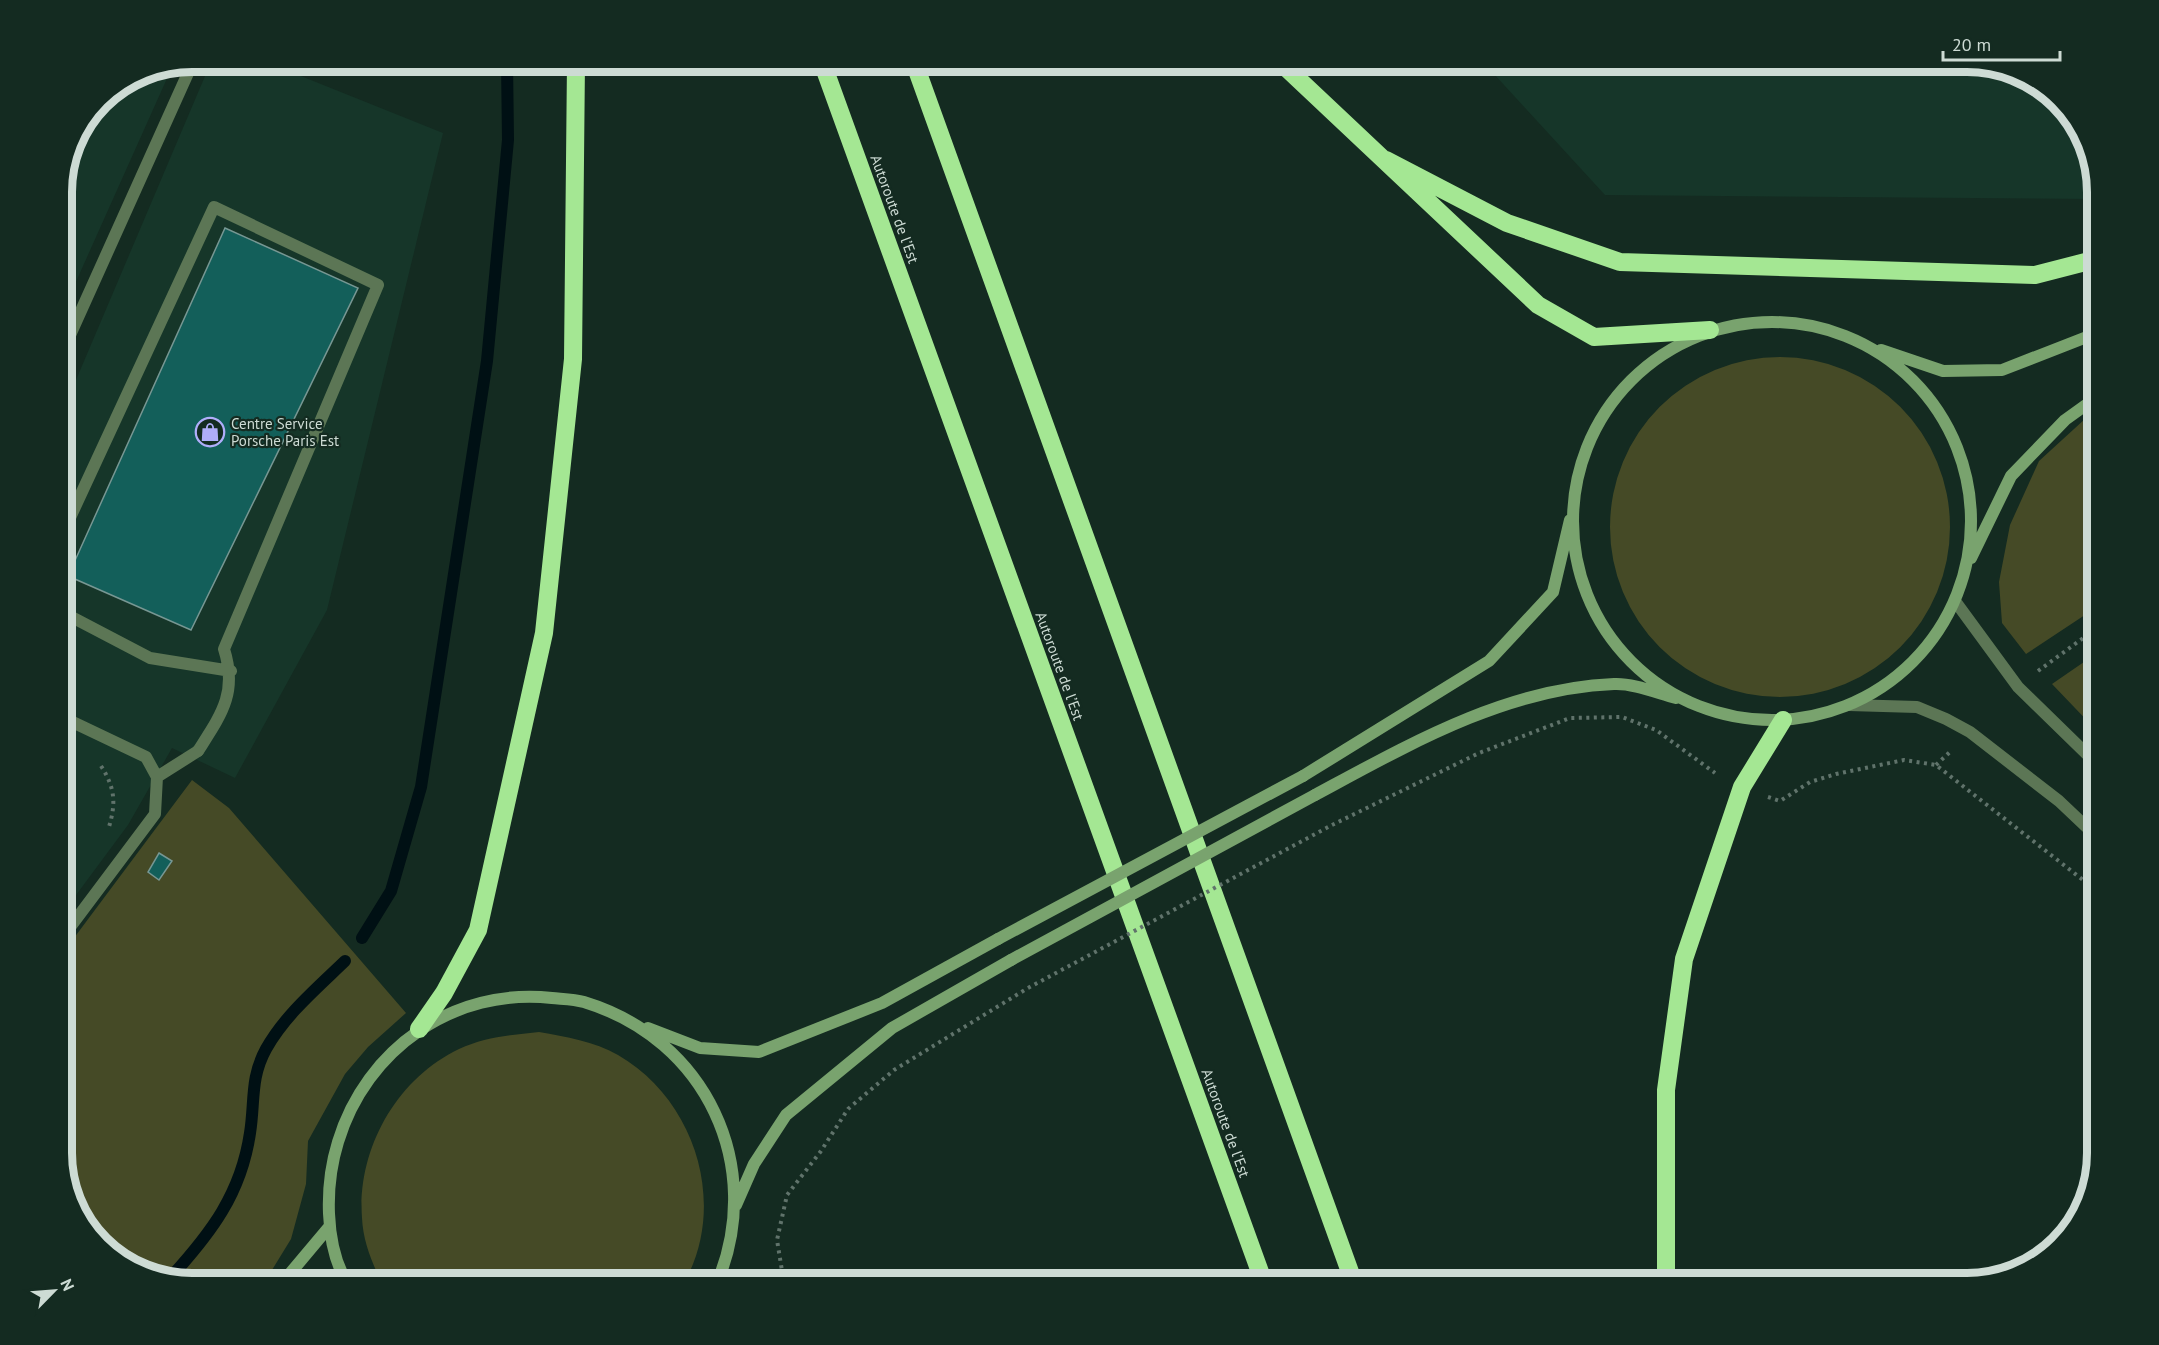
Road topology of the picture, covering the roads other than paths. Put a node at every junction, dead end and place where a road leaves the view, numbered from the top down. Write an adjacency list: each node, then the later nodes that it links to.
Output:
1 (189, 72): 9 (street)
2 (576, 72): 28 (highway)
3 (826, 72): 34 (highway, Autoroute de l’Est)
4 (918, 72): 35 (highway)
5 (1291, 72): 6 (highway)
6 (1386, 160): 7 (highway); 8 (highway)
7 (2087, 262)
8 (1710, 330): 11 (main road); 13 (main road)
9 (72, 331)
10 (2087, 337): 11 (main road)
11 (1872, 347): 15 (main road)
12 (2087, 404): 15 (main road)
13 (1574, 504): 19 (main road); 27 (main road, bridge)
14 (72, 513): 18 (street)
15 (1968, 564): 16 (main road)
16 (1955, 601): 20 (main road); 23 (street)
17 (72, 617): 18 (street)
18 (231, 671): 24 (street)
19 (1683, 699): 21 (main road); 29 (main road, bridge)
20 (1849, 705): 21 (main road); 25 (street)
21 (1783, 720): 36 (highway)
22 (72, 722): 24 (street)
23 (2087, 754)
24 (157, 777): 26 (street)
25 (2087, 828)
26 (72, 925)
27 (634, 1023): 28 (main road); 29 (main road)
28 (419, 1029): 30 (main road)
29 (736, 1206): 33 (main road)
30 (329, 1227): 31 (main road); 32 (main road)
31 (291, 1273)
32 (344, 1273)
33 (722, 1273)
34 (1260, 1273)
35 (1350, 1273)
36 (1666, 1273)

